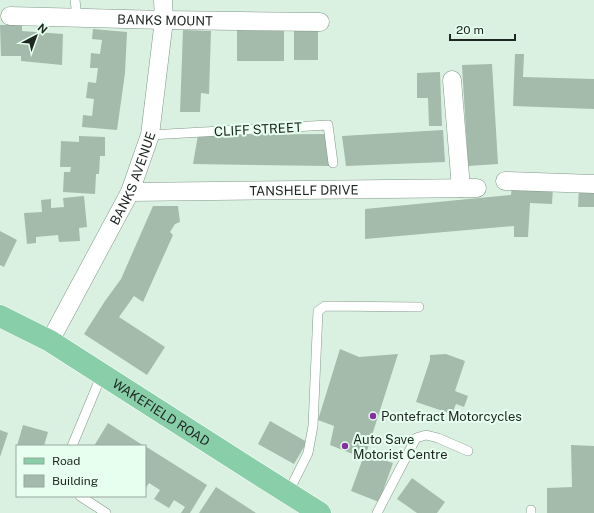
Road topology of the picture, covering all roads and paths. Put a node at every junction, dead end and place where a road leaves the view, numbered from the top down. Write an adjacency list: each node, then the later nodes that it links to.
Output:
1 (163, 0): 4 (street, BANKS AVENUE)
2 (76, 9): 3 (street, BANKS MOUNT); 4 (street, BANKS MOUNT)
3 (10, 16)
4 (164, 20): 5 (street, BANKS MOUNT); 7 (street, BANKS AVENUE)
5 (320, 22)
6 (452, 80): 11 (street, TANSHELF DRIVE)
7 (150, 135): 8 (lane, CLIFF STREET); 11 (street, BANKS AVENUE)
8 (333, 164)
9 (505, 181): 10 (street)
10 (594, 184)
11 (130, 192): 14 (street, BANKS AVENUE)
12 (418, 307): 18 (lane)
13 (0, 316): 14 (main road, WAKEFIELD ROAD)
14 (50, 340): 15 (main road, WAKEFIELD ROAD)
15 (102, 374): 16 (lane); 18 (main road, WAKEFIELD ROAD)
16 (72, 445)
17 (468, 451): 22 (lane)
18 (288, 492): 21 (main road, WAKEFIELD ROAD)
19 (82, 497): 20 (lane)
20 (106, 513)
21 (320, 513)
22 (377, 513)

